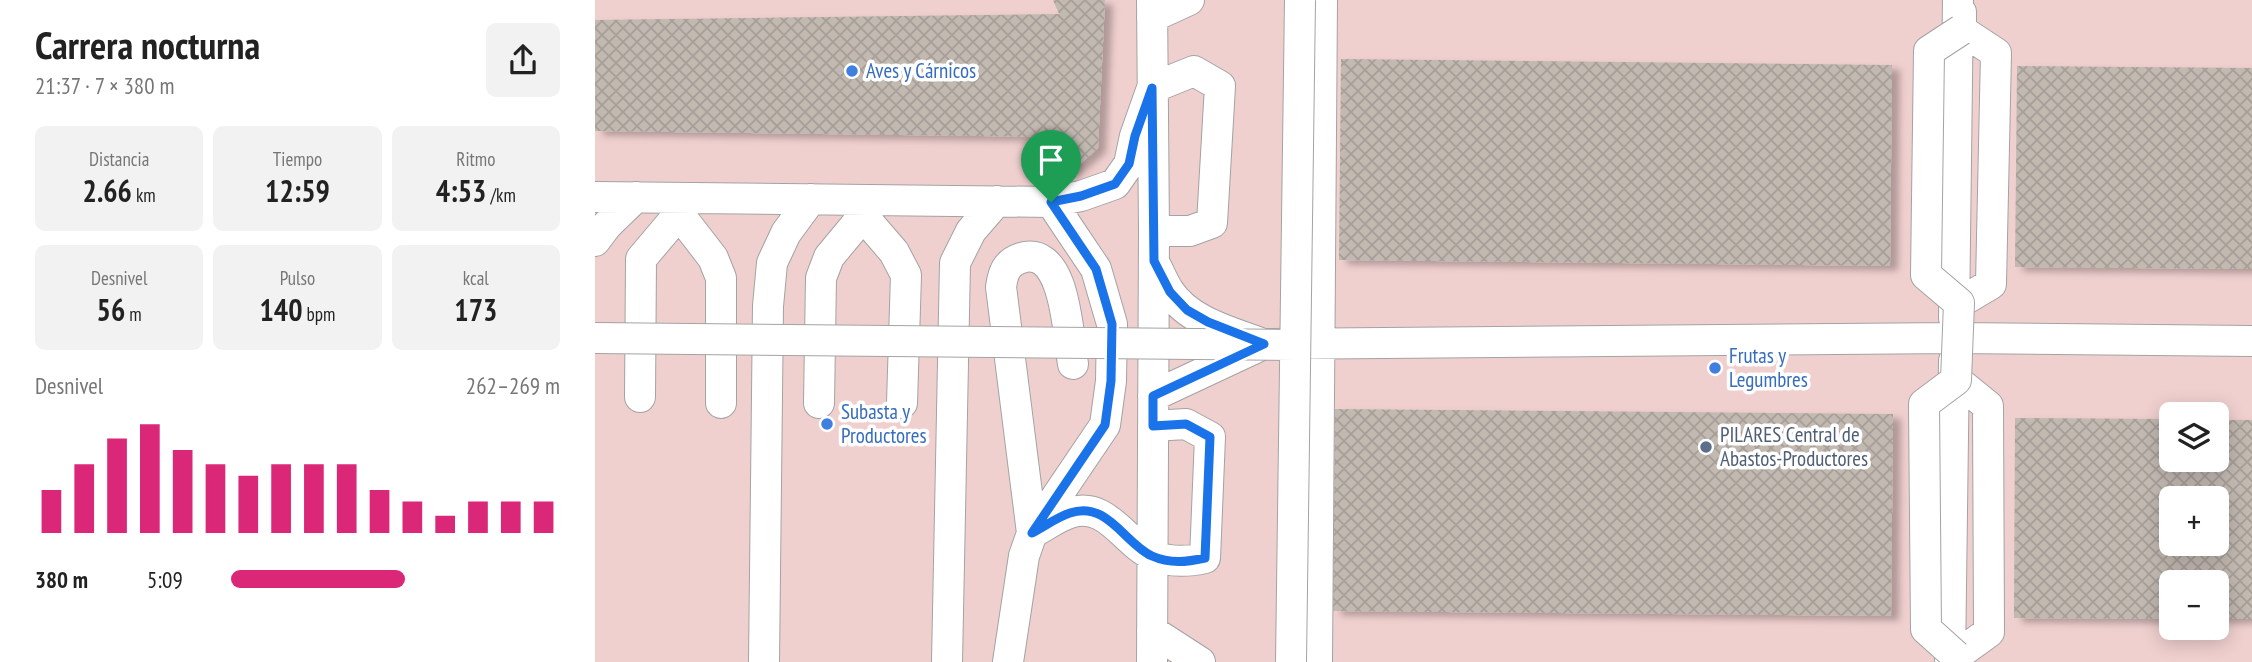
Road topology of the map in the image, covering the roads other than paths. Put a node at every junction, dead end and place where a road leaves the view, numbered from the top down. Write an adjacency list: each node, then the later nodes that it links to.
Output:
1 (1189, 0): 5 (street)
2 (1300, 0): 23 (street, bridge)
3 (1322, 0): 23 (street)
4 (1960, 0): 6 (street); 20 (street)
5 (1152, 8): 7 (street)
6 (1961, 30): 18 (street, bridge); 18 (street)
7 (1152, 88): 12 (street); 15 (street); 15 (street)
8 (595, 197): 9 (street)
9 (636, 197): 13 (street); 16 (street)
10 (811, 199): 13 (street); 14 (street); 36 (street)
11 (997, 201): 12 (street); 14 (street); 37 (street)
12 (1051, 202): 32 (street)
13 (679, 206): 27 (street); 28 (street)
14 (864, 208): 29 (street); 30 (street)
15 (1154, 231): 17 (street)
16 (595, 241)
17 (1154, 261): 22 (street); 26 (street)
18 (1959, 303): 25 (street, bridge)
19 (595, 338): 23 (street, bridge)
20 (1954, 338): 21 (street); 23 (street); 35 (street)
21 (2252, 341)
22 (1264, 344): 23 (street); 26 (street)
23 (1307, 344): 41 (street, bridge); 42 (street)
24 (1073, 364): 32 (street)
25 (1956, 380): 35 (street, bridge); 35 (street)
26 (1153, 396): 31 (street)
27 (640, 397)
28 (721, 403)
29 (819, 403)
30 (902, 403)
31 (1153, 426): 33 (street); 33 (street)
32 (1032, 533): 33 (street); 38 (street)
33 (1151, 555): 34 (street)
34 (1152, 631): 39 (street); 40 (street)
35 (1954, 660)
36 (764, 662)
37 (947, 662)
38 (1008, 662)
39 (1152, 662)
40 (1200, 662)
41 (1291, 662)
42 (1317, 662)

